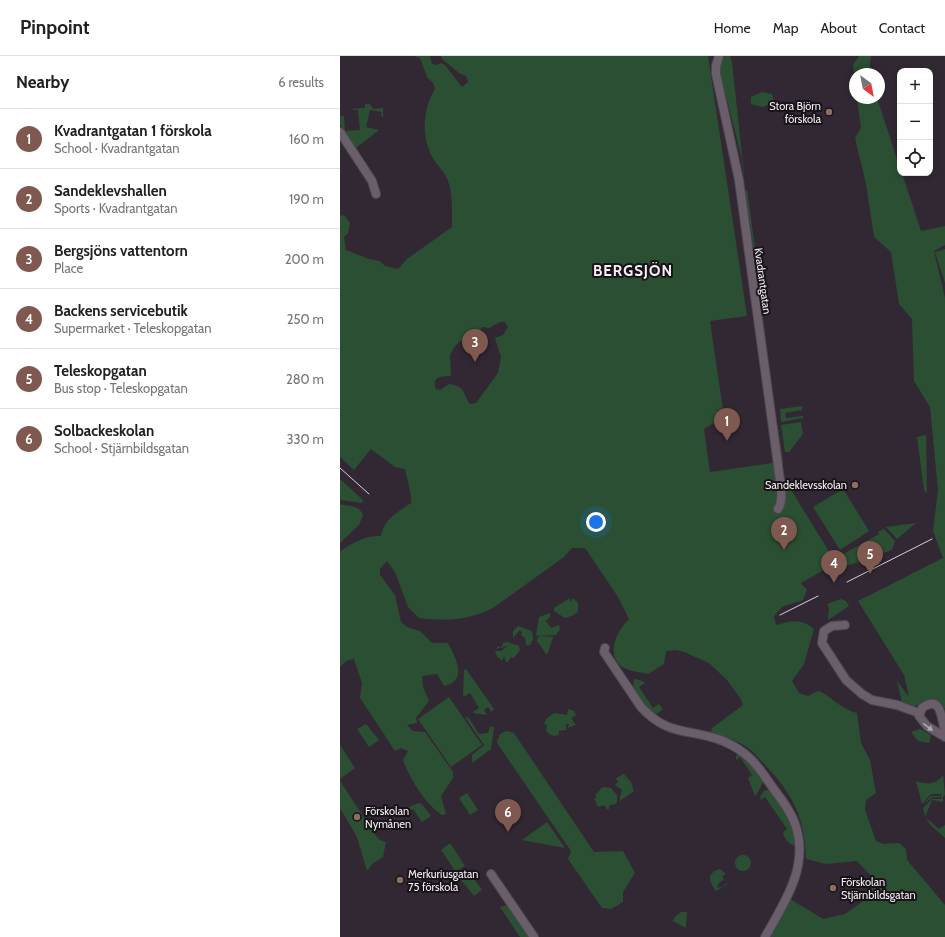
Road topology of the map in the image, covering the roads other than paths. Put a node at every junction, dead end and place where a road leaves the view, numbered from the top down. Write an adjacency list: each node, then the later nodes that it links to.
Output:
1 (719, 56): 4 (street, Kvadrantgatan)
2 (340, 132): 3 (street)
3 (376, 194)
4 (778, 509)
5 (845, 625): 7 (street)
6 (605, 648): 12 (street)
7 (919, 712): 8 (street); 9 (street, one-way to 9)
8 (945, 731)
9 (945, 737)
10 (490, 874): 11 (street)
11 (534, 937)
12 (765, 937)

